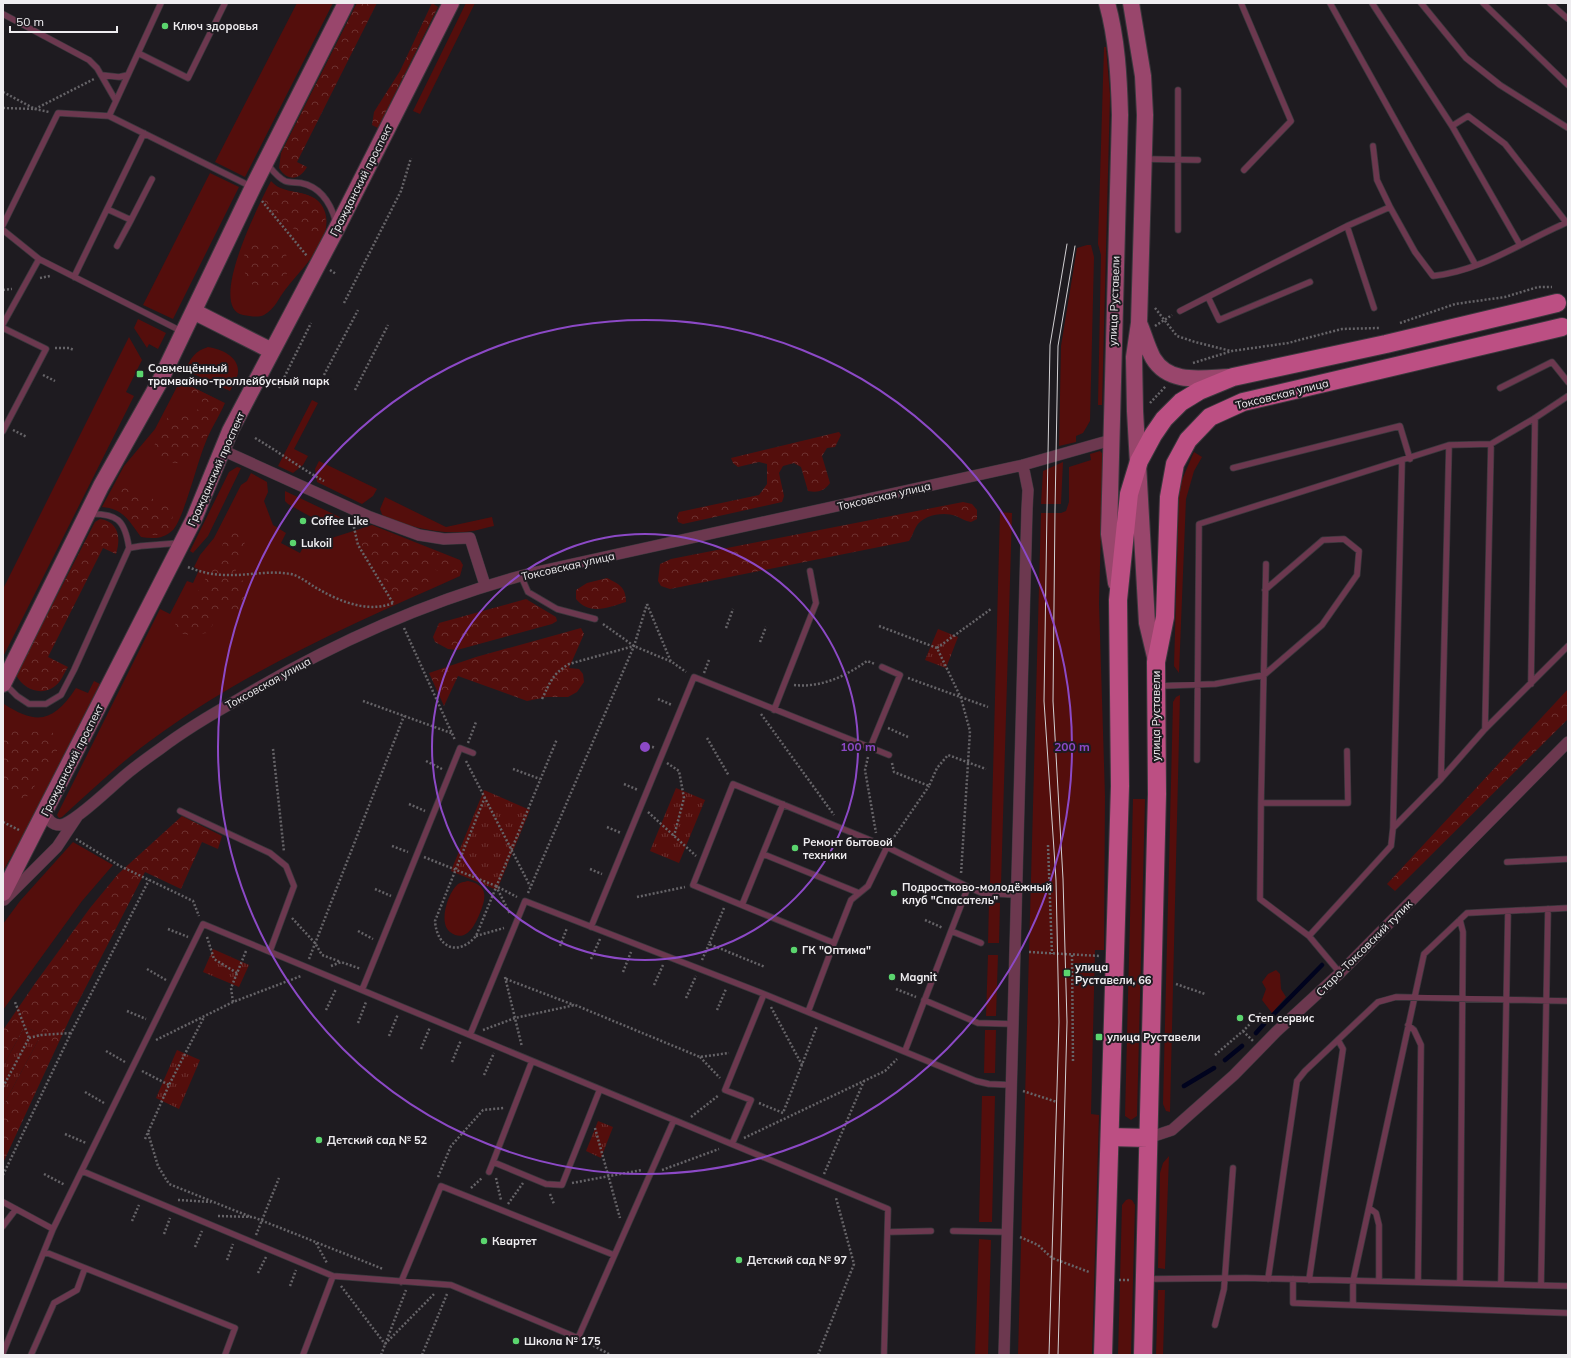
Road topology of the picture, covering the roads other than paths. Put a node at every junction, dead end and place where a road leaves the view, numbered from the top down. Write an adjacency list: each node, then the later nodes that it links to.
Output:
1 (161, 3): 15 (lane)
2 (225, 3): 15 (lane)
3 (346, 3): 29 (main road)
4 (451, 3): 39 (main road, Гражданский проспект)
5 (1107, 3): 65 (main road, улица Руставели)
6 (1132, 3): 26 (main road, улица Руставели)
7 (1242, 3): 30 (lane)
8 (1330, 3): 45 (lane)
9 (1372, 3): 22 (lane)
10 (1421, 3): 23 (lane)
11 (1483, 3): 18 (lane)
12 (1550, 3): 14 (lane)
13 (3, 14): 16 (lane)
14 (1568, 19)
15 (138, 53): 17 (lane)
16 (101, 75): 17 (lane); 20 (lane)
17 (128, 75): 20 (lane)
18 (1568, 85)
19 (1178, 90): 27 (lane)
20 (116, 101): 21 (lane)
21 (109, 116): 24 (lane); 37 (lane)
22 (1452, 126): 36 (lane); 42 (lane)
23 (1568, 128)
24 (144, 134): 32 (lane); 34 (lane)
25 (1373, 146): 33 (lane)
26 (1144, 159): 27 (lane); 53 (main road, улица Руставели)
27 (1179, 159): 28 (lane); 41 (lane)
28 (1198, 160)
29 (266, 162): 32 (main road); 39 (lane)
30 (1244, 170)
31 (152, 179): 35 (lane)
32 (253, 188): 52 (main road)
33 (1390, 207): 38 (lane); 45 (lane)
34 (107, 209): 35 (lane); 46 (lane)
35 (131, 220): 43 (lane)
36 (1567, 222): 42 (lane)
37 (3, 225)
38 (1347, 226): 49 (lane); 50 (lane)
39 (337, 228): 58 (main road, Гражданский проспект)
40 (3, 230): 44 (lane)
41 (1178, 230)
42 (1520, 245): 45 (lane)
43 (118, 246)
44 (39, 259): 46 (lane); 54 (lane)
45 (1475, 264)
46 (74, 277): 57 (lane)
47 (1310, 282): 49 (lane)
48 (1555, 295): 59 (main road)
49 (1208, 297): 51 (lane)
50 (1374, 308)
51 (1180, 311)
52 (195, 312): 57 (main road); 58 (main road)
53 (1139, 322): 59 (main road); 70 (main road, улица Руставели)
54 (3, 324)
55 (1562, 327): 85 (main road, Токсовская улица)
56 (3, 328): 64 (lane)
57 (184, 333): 74 (main road)
58 (272, 351): 68 (main road, Гражданский проспект)
59 (1233, 377): 70 (main road)
60 (1568, 382): 61 (lane)
61 (1500, 388)
62 (1568, 396): 63 (lane)
63 (1535, 418): 66 (lane); 89 (lane)
64 (4, 429)
65 (1111, 440): 72 (street, Токсовская улица); 82 (main road, улица Руставели)
66 (1491, 444): 67 (lane); 93 (lane)
67 (1449, 445): 69 (lane); 100 (lane)
68 (222, 450): 75 (main road, Гражданский проспект); 80 (street)
69 (1410, 458): 71 (lane); 73 (lane)
70 (1139, 461): 82 (main road, улица Руставели); 85 (main road, улица Руставели)
71 (1402, 461): 90 (lane); 106 (lane)
72 (1023, 465): 79 (street, Токсовская улица); 114 (street)
73 (1233, 468)
74 (87, 514): 76 (lane); 88 (main road)
75 (182, 543): 76 (lane); 104 (main road, Гражданский проспект)
76 (129, 548): 88 (lane)
77 (1266, 564): 81 (lane)
78 (810, 571): 92 (lane)
79 (521, 576): 80 (street, Токсовская улица); 83 (lane)
80 (485, 585): 105 (street, Токсовская улица)
81 (1265, 590): 87 (lane); 87 (lane)
82 (1118, 600): 146 (main road, улица Руставели)
83 (595, 618)
84 (1568, 646): 89 (lane)
85 (1156, 662): 91 (main road, улица Руставели)
86 (882, 667): 95 (lane)
87 (1264, 675): 90 (lane); 102 (lane)
88 (3, 683)
89 (1530, 684): 93 (lane)
90 (1199, 685): 91 (lane); 99 (lane)
91 (1156, 686): 147 (main road, улица Руставели)
92 (774, 710): 95 (lane); 121 (lane)
93 (1485, 729): 100 (lane)
94 (1568, 742): 127 (street, Старо-Токсовский тупик)
95 (870, 748): 98 (lane)
96 (1348, 751): 102 (lane)
97 (474, 753): 128 (lane)
98 (889, 755)
99 (1197, 760)
100 (1441, 780): 106 (lane)
101 (783, 804): 107 (lane); 108 (lane); 116 (lane)
102 (1260, 804): 123 (lane)
103 (180, 811): 126 (lane)
104 (45, 812): 105 (street, Токсовская улица); 112 (main road, Гражданский проспект)
105 (77, 816): 115 (street, Токсовская улица)
106 (1394, 828): 123 (lane)
107 (887, 847): 111 (lane); 113 (lane)
108 (763, 854): 113 (lane); 116 (lane)
109 (1568, 859): 110 (lane)
110 (1507, 862)
111 (968, 887): 114 (lane); 122 (lane)
112 (3, 893)
113 (859, 893): 124 (lane)
114 (1017, 895): 137 (street)
115 (3, 900)
116 (742, 905): 124 (lane)
117 (1568, 908): 118 (lane)
118 (1548, 909): 119 (lane); 134 (lane)
119 (1508, 911): 120 (lane); 133 (lane)
120 (1460, 920): 130 (lane); 131 (lane)
121 (591, 927): 129 (lane); 139 (lane)
122 (951, 931): 125 (lane); 132 (lane)
123 (1309, 936): 127 (lane)
124 (834, 943): 136 (lane)
125 (980, 943)
126 (270, 951): 128 (lane); 151 (lane)
127 (1340, 972): 147 (street, Старо-Токсовский тупик)
128 (362, 990): 139 (lane)
129 (764, 994): 136 (lane); 148 (lane)
130 (1414, 998): 131 (lane); 138 (lane); 140 (lane)
131 (1463, 999): 133 (lane); 175 (lane)
132 (924, 1000): 137 (lane); 141 (lane)
133 (1506, 1000): 134 (lane); 176 (lane)
134 (1547, 1001): 135 (lane); 177 (lane)
135 (1568, 1001)
136 (808, 1012): 141 (lane)
137 (1013, 1024): 143 (street)
138 (1408, 1025): 154 (lane); 174 (lane)
139 (470, 1035): 142 (lane)
140 (1338, 1040): 168 (lane); 170 (lane)
141 (905, 1050): 143 (lane)
142 (532, 1060): 144 (lane); 149 (lane)
143 (1012, 1086): 161 (street)
144 (600, 1089): 145 (lane); 149 (lane)
145 (674, 1120): 148 (lane); 163 (lane)
146 (1110, 1137): 147 (main road); 188 (main road, улица Руставели)
147 (1148, 1138): 167 (main road, улица Руставели)
148 (732, 1144): 160 (lane)
149 (493, 1162): 152 (lane)
150 (1233, 1168): 166 (lane)
151 (82, 1171): 157 (lane); 165 (lane)
152 (489, 1172)
153 (3, 1202): 155 (lane)
154 (1369, 1208): 171 (lane); 172 (lane)
155 (16, 1209): 156 (lane); 157 (lane)
156 (3, 1226)
157 (53, 1229): 162 (lane)
158 (931, 1231): 160 (lane)
159 (953, 1231): 161 (lane)
160 (888, 1232): 186 (lane)
161 (1008, 1232): 187 (street)
162 (45, 1252): 164 (lane); 182 (lane)
163 (614, 1255): 173 (lane); 173 (lane)
164 (85, 1268): 183 (lane); 184 (lane)
165 (334, 1276): 173 (lane); 185 (lane)
166 (1224, 1278): 167 (lane); 168 (lane); 181 (lane)
167 (1145, 1279): 189 (main road, улица Руставели)
168 (1268, 1279): 169 (lane)
169 (1293, 1280): 170 (lane); 179 (lane)
170 (1309, 1280): 171 (lane)
171 (1353, 1281): 172 (lane); 179 (lane)
172 (1379, 1281): 174 (lane)
173 (401, 1282)
174 (1418, 1282): 175 (lane)
175 (1460, 1283): 176 (lane)
176 (1501, 1284): 177 (lane)
177 (1541, 1285): 178 (lane)
178 (1568, 1286)
179 (1353, 1305): 180 (lane)
180 (1568, 1313)
181 (1215, 1325)
182 (3, 1353)
183 (31, 1355)
184 (225, 1355)
185 (303, 1355)
186 (884, 1355)
187 (1004, 1355)
188 (1103, 1355)
189 (1143, 1355)

